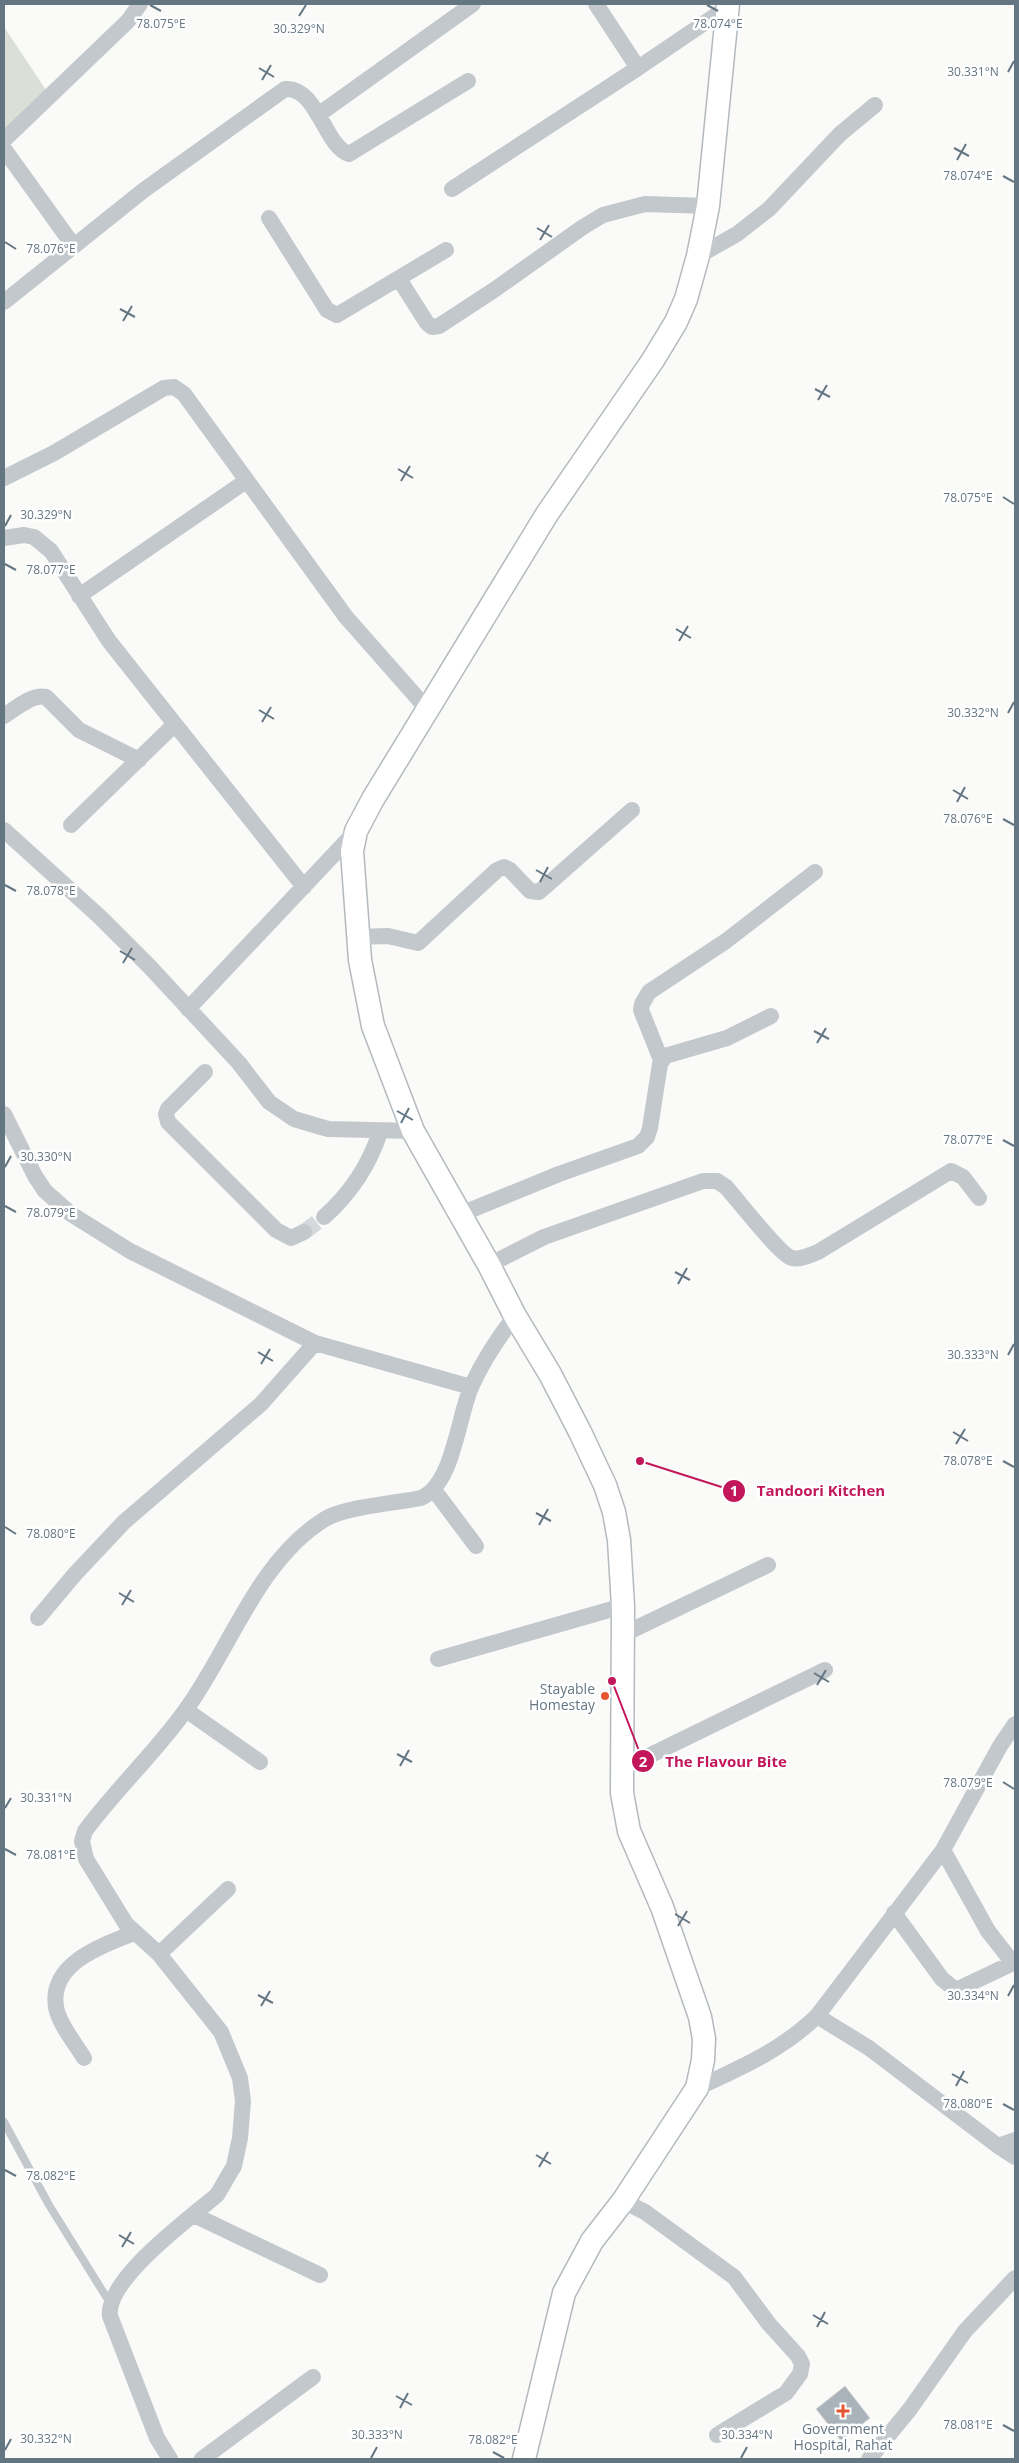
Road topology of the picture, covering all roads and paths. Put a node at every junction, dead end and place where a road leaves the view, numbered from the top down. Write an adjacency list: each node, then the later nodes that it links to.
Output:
1 (140, 4): 9 (street)
2 (473, 4): 8 (street)
3 (596, 4): 5 (street)
4 (728, 5): 5 (street); 12 (street)
5 (638, 68): 11 (street)
6 (468, 81): 8 (street)
7 (875, 105): 16 (street)
8 (318, 115): 14 (street)
9 (4, 140)
10 (4, 149): 14 (street)
11 (452, 189)
12 (708, 206): 16 (street); 17 (street)
13 (269, 218): 17 (street)
14 (73, 245): 18 (street)
15 (446, 250): 17 (street)
16 (698, 256): 23 (street)
17 (399, 279)
18 (4, 302)
19 (4, 478): 20 (street)
20 (246, 481): 22 (street); 23 (street)
21 (4, 538): 22 (street)
22 (79, 596): 25 (street)
23 (428, 710): 30 (street)
24 (4, 716): 26 (street)
25 (175, 724): 26 (street); 32 (street)
26 (139, 760): 28 (street)
27 (632, 810): 33 (street)
28 (71, 825)
29 (4, 830): 34 (street)
30 (356, 832): 32 (street); 33 (street)
31 (815, 872): 36 (street)
32 (304, 887): 34 (street)
33 (357, 937): 39 (street)
34 (188, 1008): 40 (street)
35 (771, 1016): 36 (street)
36 (661, 1060): 42 (street)
37 (205, 1072): 44 (street)
38 (4, 1114): 47 (street)
39 (413, 1131): 40 (street); 42 (street)
40 (380, 1132): 43 (street)
41 (979, 1198): 45 (street)
42 (461, 1214): 45 (street)
43 (324, 1217)
44 (304, 1232)
45 (489, 1265): 46 (street)
46 (515, 1316): 48 (street); 52 (street)
47 (316, 1342): 48 (street); 53 (street)
48 (471, 1387): 49 (street)
49 (434, 1490): 50 (street); 57 (street)
50 (476, 1546)
51 (768, 1565): 54 (street)
52 (623, 1606): 54 (street); 55 (street)
53 (38, 1618)
54 (624, 1634): 60 (street)
55 (438, 1659)
56 (825, 1670): 60 (street)
57 (186, 1710): 59 (street); 64 (street)
58 (1015, 1724): 61 (street)
59 (260, 1762)
60 (622, 1769): 69 (street)
61 (943, 1850): 63 (street); 66 (street)
62 (228, 1890): 65 (street)
63 (894, 1913): 66 (street); 67 (street)
64 (134, 1933): 65 (street); 68 (street)
65 (159, 1954): 75 (street)
66 (1014, 1962)
67 (817, 2016): 69 (street); 72 (street)
68 (84, 2058)
69 (697, 2088): 74 (street)
70 (4, 2122): 78 (lane)
71 (1015, 2140): 72 (street)
72 (998, 2146): 73 (street)
73 (1015, 2157)
74 (623, 2201): 80 (street); 83 (street)
75 (194, 2215): 76 (street); 78 (street)
76 (320, 2275)
77 (1015, 2278): 84 (street)
78 (110, 2303): 81 (street)
79 (314, 2377): 82 (street)
80 (717, 2434)
81 (170, 2459)
82 (202, 2459)
83 (524, 2459)
84 (869, 2459)

